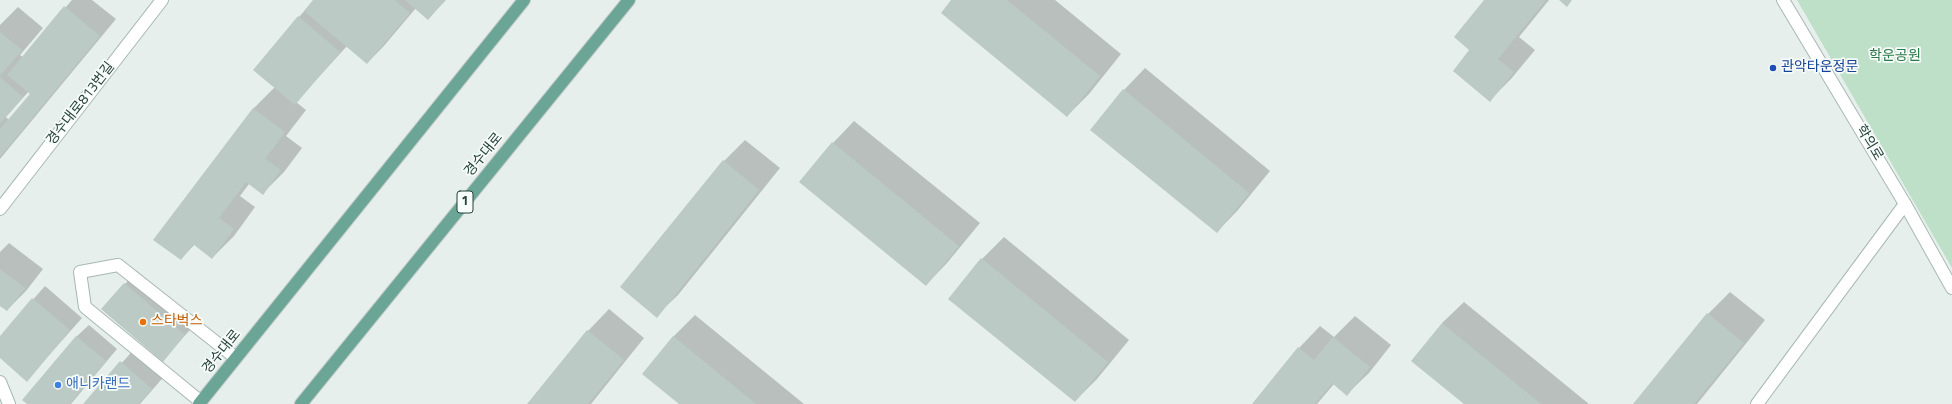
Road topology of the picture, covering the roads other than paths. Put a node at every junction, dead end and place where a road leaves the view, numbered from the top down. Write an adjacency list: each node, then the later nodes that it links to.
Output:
1 (162, 0): 6 (street, 경수대로813번길)
2 (524, 0): 8 (main road, 경수대로)
3 (629, 0): 12 (main road, 경수대로 / 1)
4 (1784, 0): 5 (street, 학의로)
5 (1905, 204): 7 (street, 학의로); 13 (street)
6 (0, 209)
7 (1952, 288)
8 (236, 358): 10 (main road, 경수대로); 10 (street)
9 (0, 382): 11 (street)
10 (200, 403)
11 (9, 404)
12 (301, 404)
13 (1757, 404)

